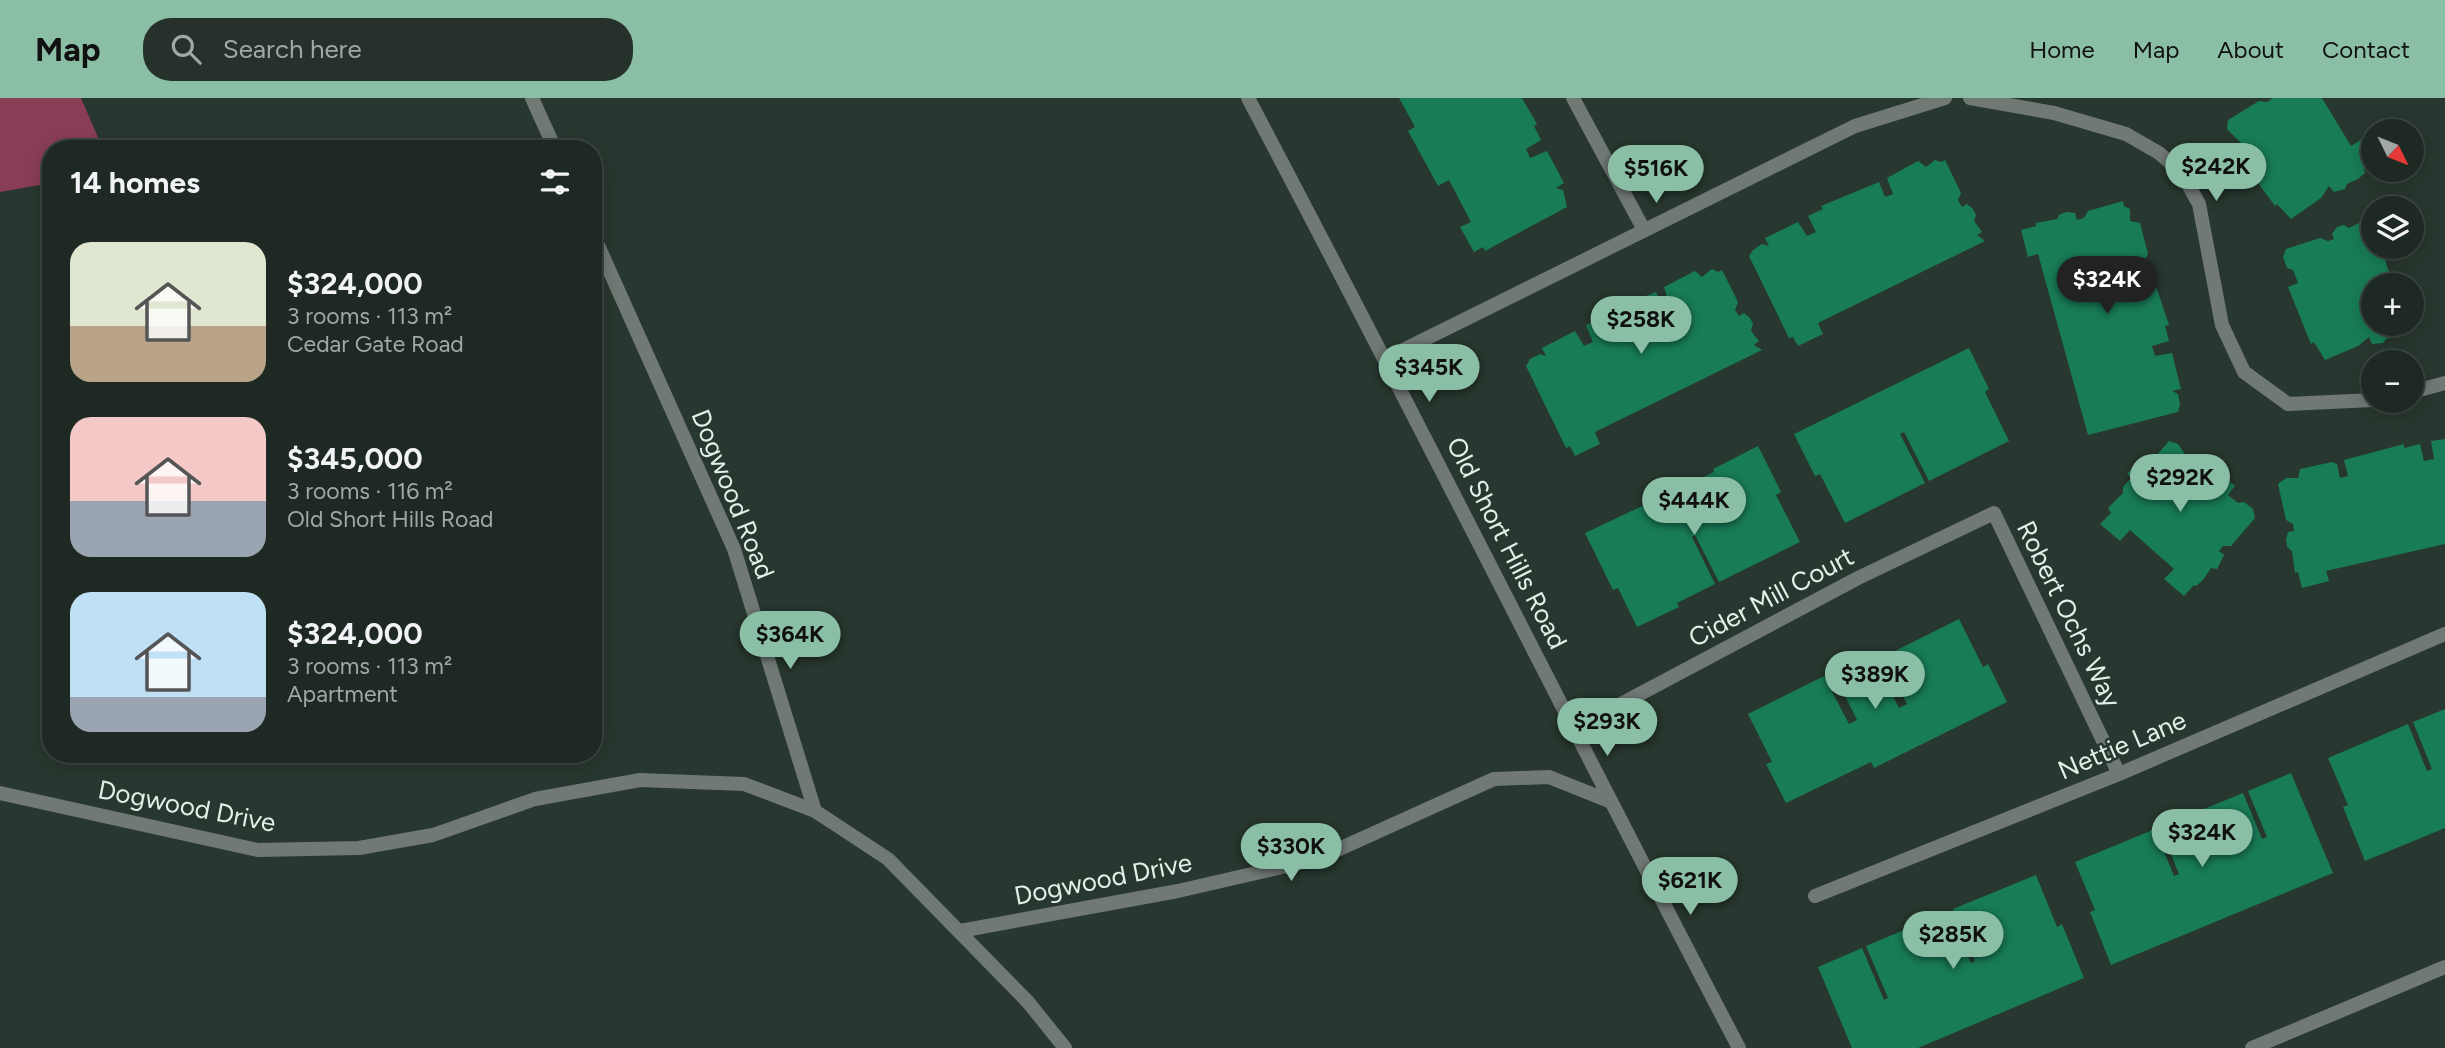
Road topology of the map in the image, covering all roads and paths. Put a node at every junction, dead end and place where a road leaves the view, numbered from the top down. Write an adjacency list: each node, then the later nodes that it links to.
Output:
1 (532, 98): 7 (street)
2 (1248, 98): 10 (street, Old Short Hills Road)
3 (1573, 98): 8 (street)
4 (1945, 98): 6 (street)
5 (1970, 98): 13 (street)
6 (1904, 104): 8 (street)
7 (551, 140)
8 (1644, 230): 10 (street)
9 (602, 254): 20 (street, Dogwood Road)
10 (1387, 358): 16 (street, Old Short Hills Road)
11 (2445, 383): 12 (street)
12 (2424, 389)
13 (2361, 401)
14 (1994, 513): 16 (street, Cider Mill Court); 17 (street, Robert Ochs Way)
15 (2445, 634): 17 (street, Nettie Lane)
16 (1574, 729): 19 (street, Old Short Hills Road)
17 (2119, 774): 21 (street, Nettie Lane)
18 (0, 793): 20 (street, Dogwood Drive)
19 (1609, 801): 22 (street, Dogwood Drive); 25 (street, Old Short Hills Road)
20 (815, 811): 22 (street)
21 (1815, 896)
22 (960, 931): 24 (street)
23 (2445, 967): 26 (street)
24 (1065, 1048)
25 (1739, 1048)
26 (2252, 1048)

